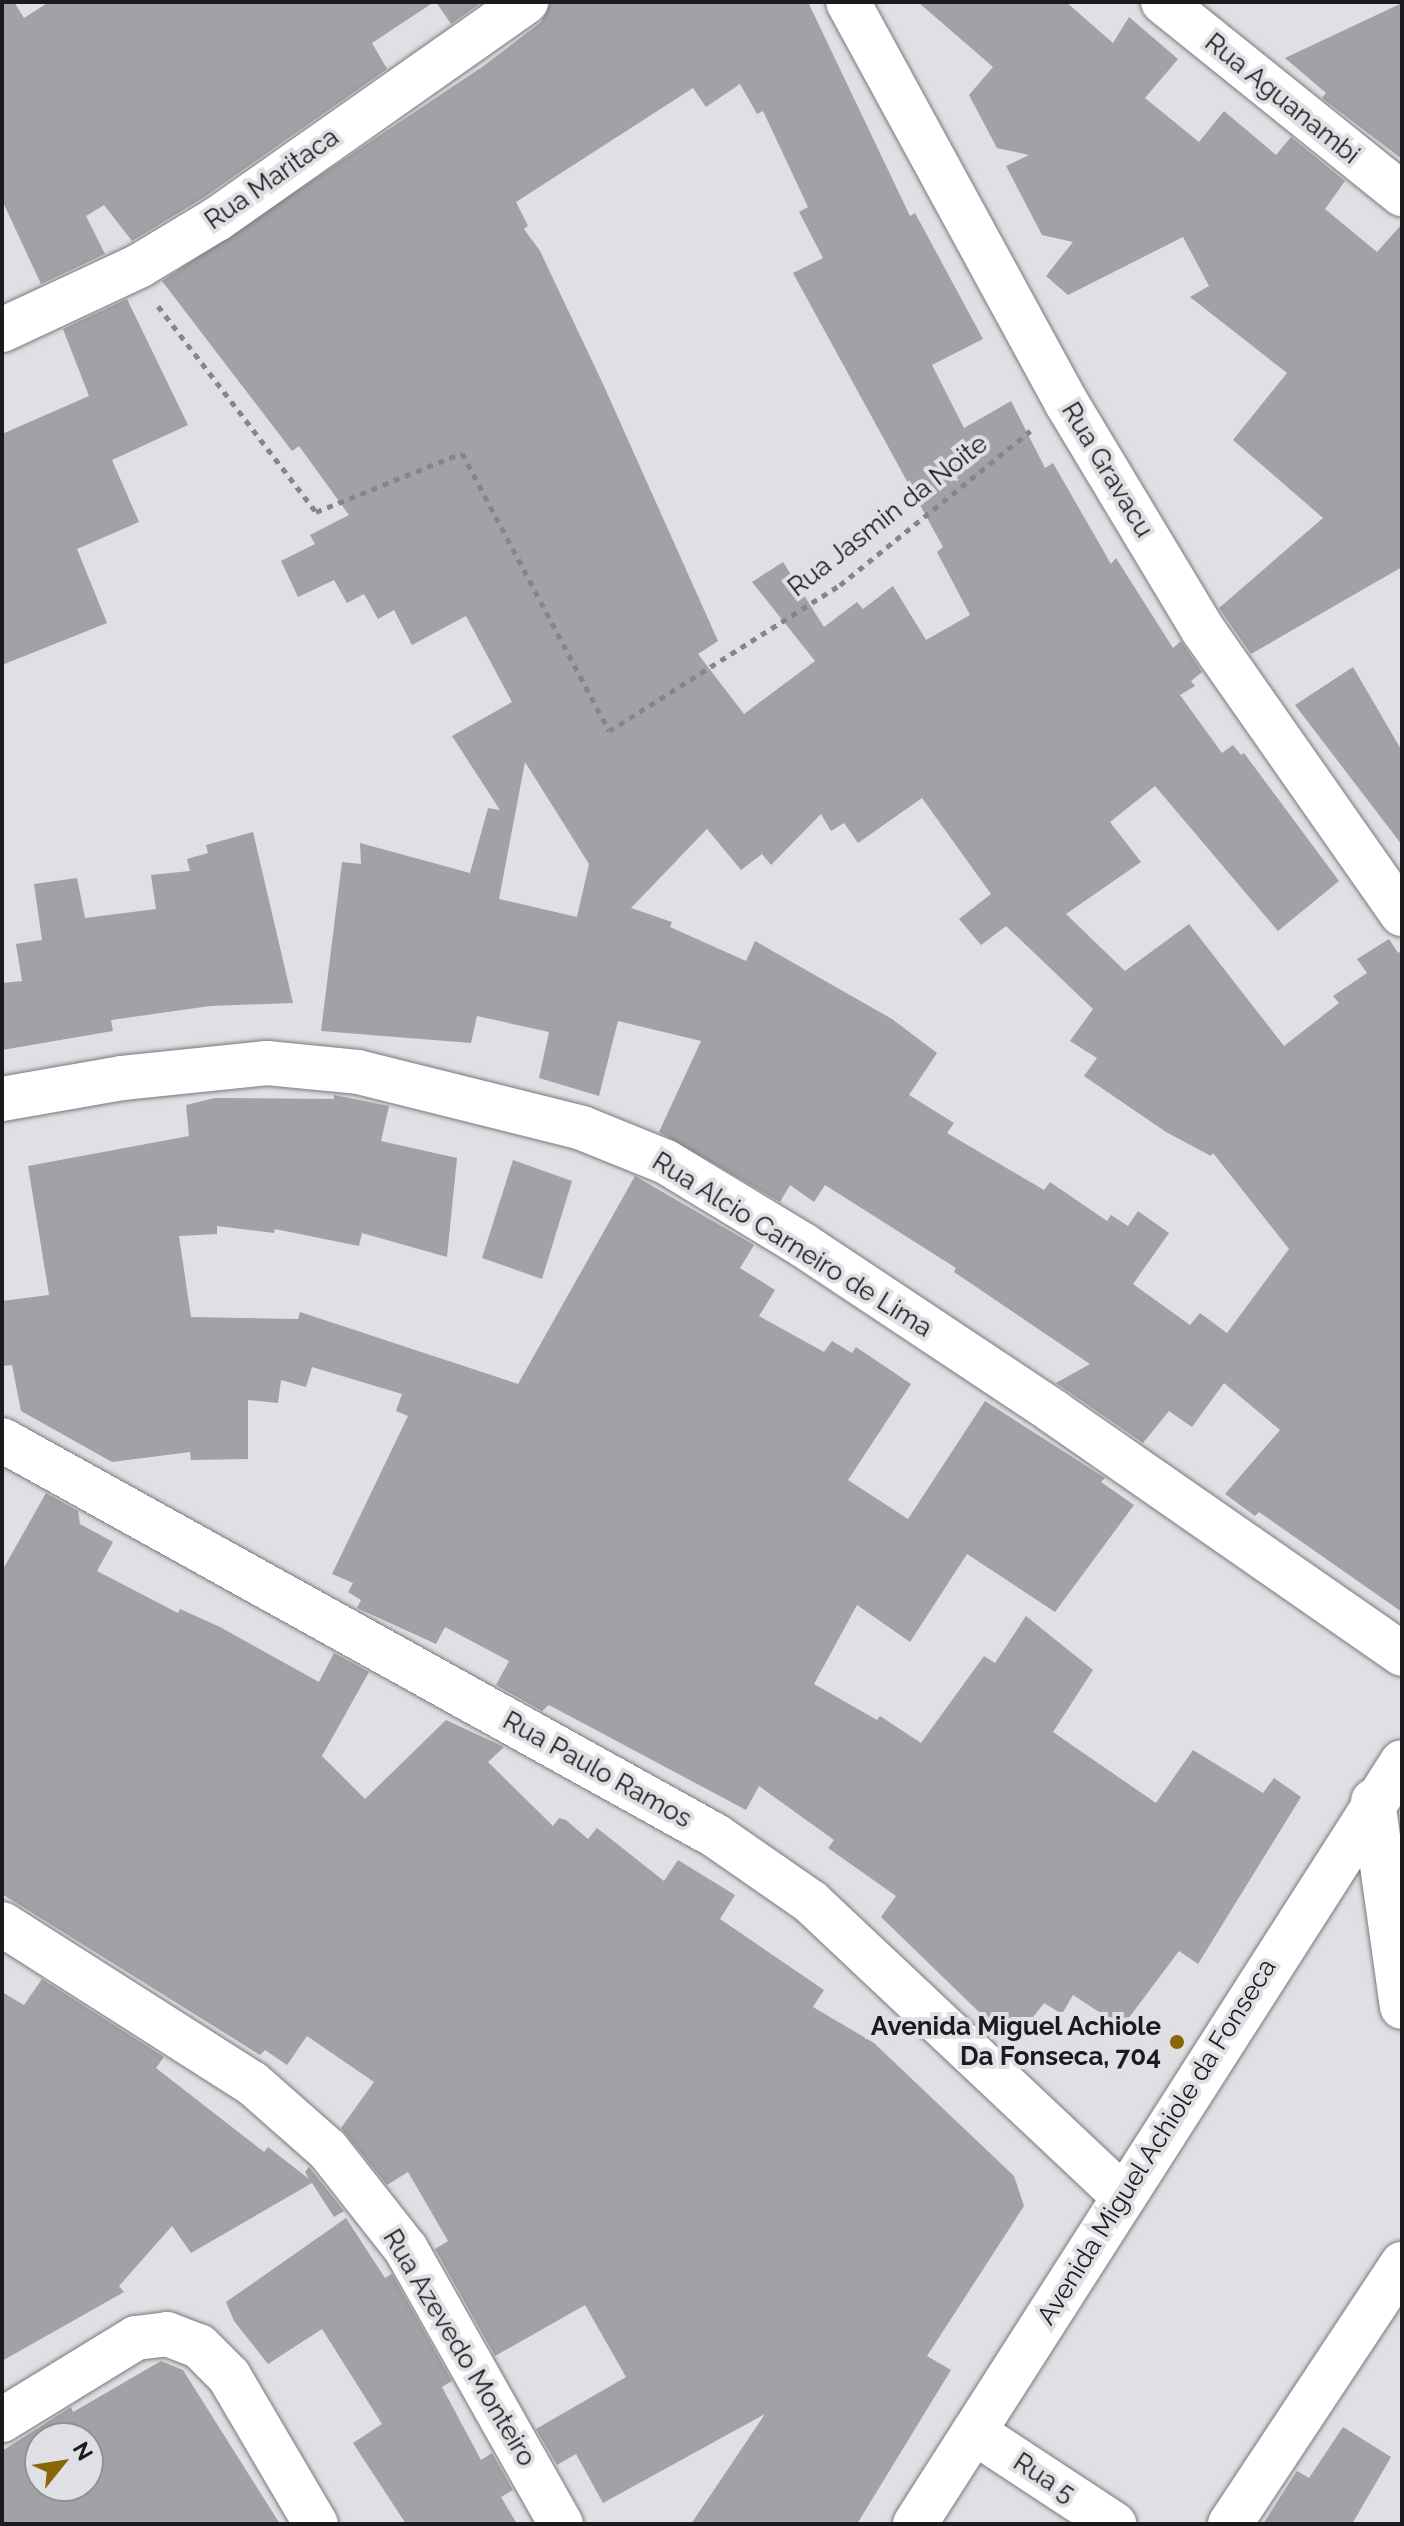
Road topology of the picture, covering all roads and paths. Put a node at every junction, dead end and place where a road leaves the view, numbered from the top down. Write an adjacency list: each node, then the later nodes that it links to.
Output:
1 (526, 2): 5 (street, Rua Maritaca)
2 (848, 2): 7 (street, Rua Gravacu)
3 (1163, 2): 4 (street, Rua Aguanambi)
4 (1402, 194)
5 (139, 266): 6 (street, Rua Maritaca); 7 (path, Rua Jasmin da Noite)
6 (2, 330)
7 (1066, 402): 8 (street, Rua Gravacu)
8 (1402, 914)
9 (2, 1099): 11 (street, Rua Alcio Carneiro de Lima)
10 (2, 1440): 16 (street, Rua Paulo Ramos)
11 (1402, 1654)
12 (1402, 1762): 13 (street, Avenida Miguel Achiole da Fonseca)
13 (1373, 1801): 15 (street); 16 (street, Avenida Miguel Achiole da Fonseca)
14 (2, 1924): 21 (street, Rua Azevedo Monteiro)
15 (1402, 2007)
16 (1123, 2196): 19 (street, Avenida Miguel Achiole da Fonseca)
17 (1402, 2264): 24 (street)
18 (2, 2420): 20 (street)
19 (974, 2432): 22 (street, Avenida Miguel Achiole da Fonseca); 23 (street, Rua 5)
20 (316, 2524)
21 (561, 2524)
22 (915, 2524)
23 (1114, 2524)
24 (1230, 2524)

